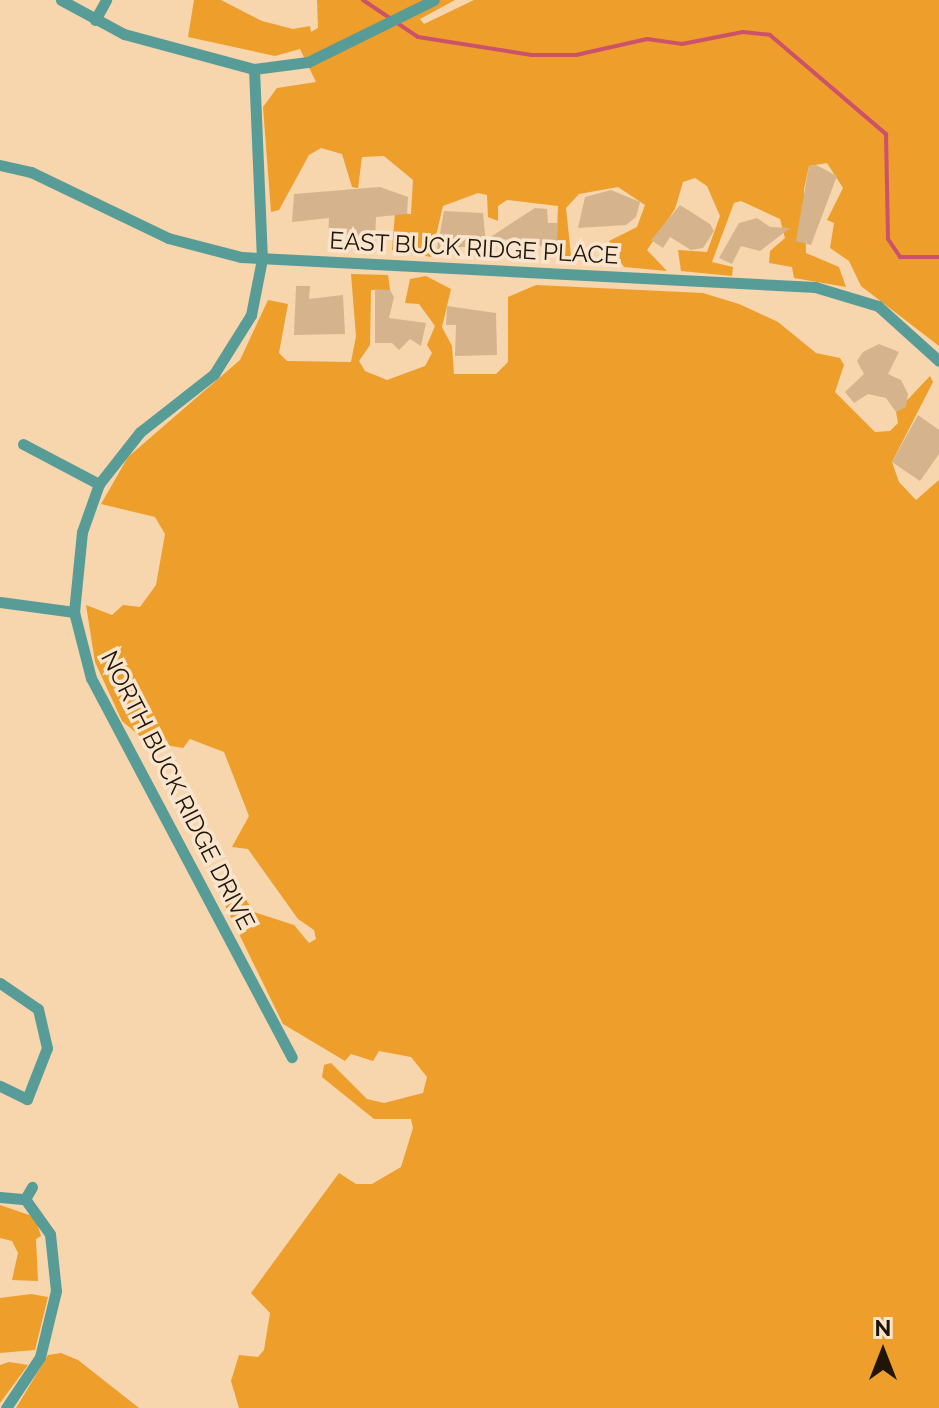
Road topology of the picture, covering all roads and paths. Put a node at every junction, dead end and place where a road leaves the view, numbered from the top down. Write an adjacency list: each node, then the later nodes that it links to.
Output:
1 (61, 0): 4 (street)
2 (106, 0): 4 (street)
3 (434, 0): 5 (street)
4 (95, 20): 5 (street)
5 (254, 69): 7 (street, NORTH BUCK RIDGE DRIVE)
6 (0, 165): 7 (street, EAST BUCK RIDGE PLACE)
7 (262, 259): 8 (street, EAST BUCK RIDGE PLACE); 10 (street, NORTH BUCK RIDGE DRIVE)
8 (939, 361)
9 (23, 444): 10 (street)
10 (99, 484): 12 (street, NORTH BUCK RIDGE DRIVE)
11 (0, 602): 12 (street)
12 (74, 612): 14 (street, NORTH BUCK RIDGE DRIVE)
13 (0, 983): 15 (street)
14 (292, 1057)
15 (0, 1086)
16 (32, 1187): 18 (street)
17 (0, 1197): 18 (street)
18 (25, 1199): 19 (street)
19 (6, 1408)

